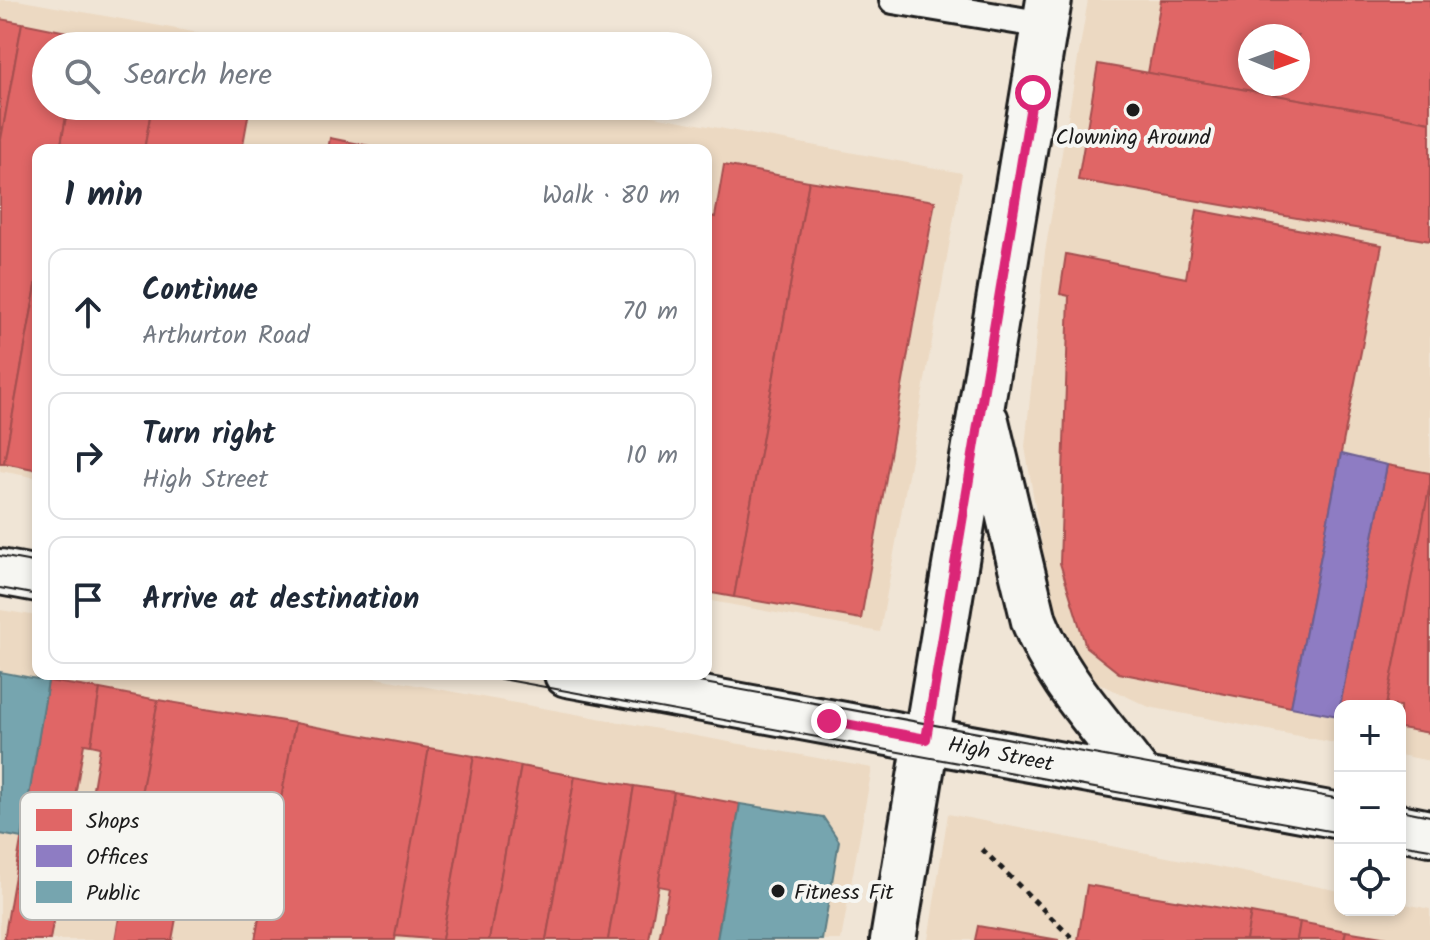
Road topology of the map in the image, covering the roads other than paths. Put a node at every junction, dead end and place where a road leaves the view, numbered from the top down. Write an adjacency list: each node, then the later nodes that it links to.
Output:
1 (893, 0): 2 (lane)
2 (1047, 13): 3 (street)
3 (982, 402): 7 (street); 8 (street)
4 (0, 572): 5 (street)
5 (32, 578)
6 (600, 680): 7 (street, High Street)
7 (926, 739): 8 (street, High Street); 12 (street)
8 (1141, 779): 9 (street, High Street)
9 (1334, 815)
10 (1406, 828): 11 (street)
11 (1430, 833)
12 (893, 940)

